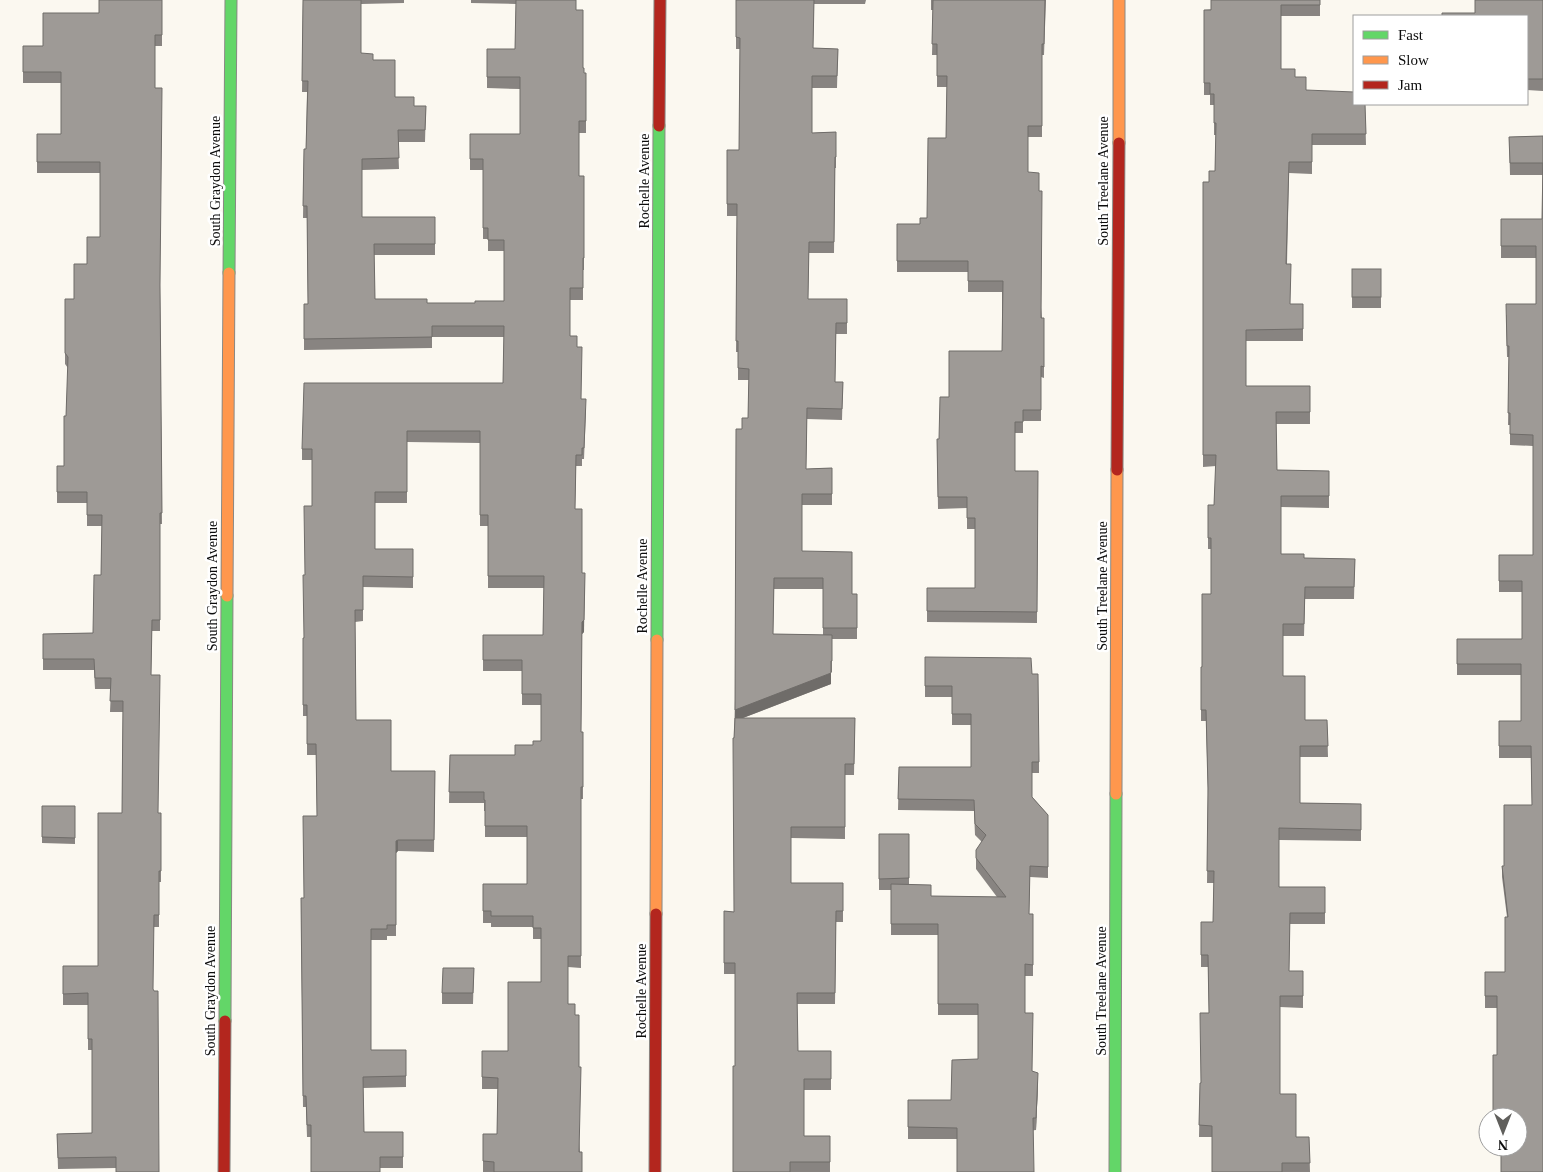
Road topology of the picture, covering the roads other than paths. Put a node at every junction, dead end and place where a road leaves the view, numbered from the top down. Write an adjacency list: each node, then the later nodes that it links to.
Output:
1 (231, 0): 4 (street, South Graydon Avenue)
2 (660, 0): 5 (street, Rochelle Avenue)
3 (1119, 0): 6 (street, South Treelane Avenue)
4 (224, 1172)
5 (655, 1172)
6 (1115, 1172)

